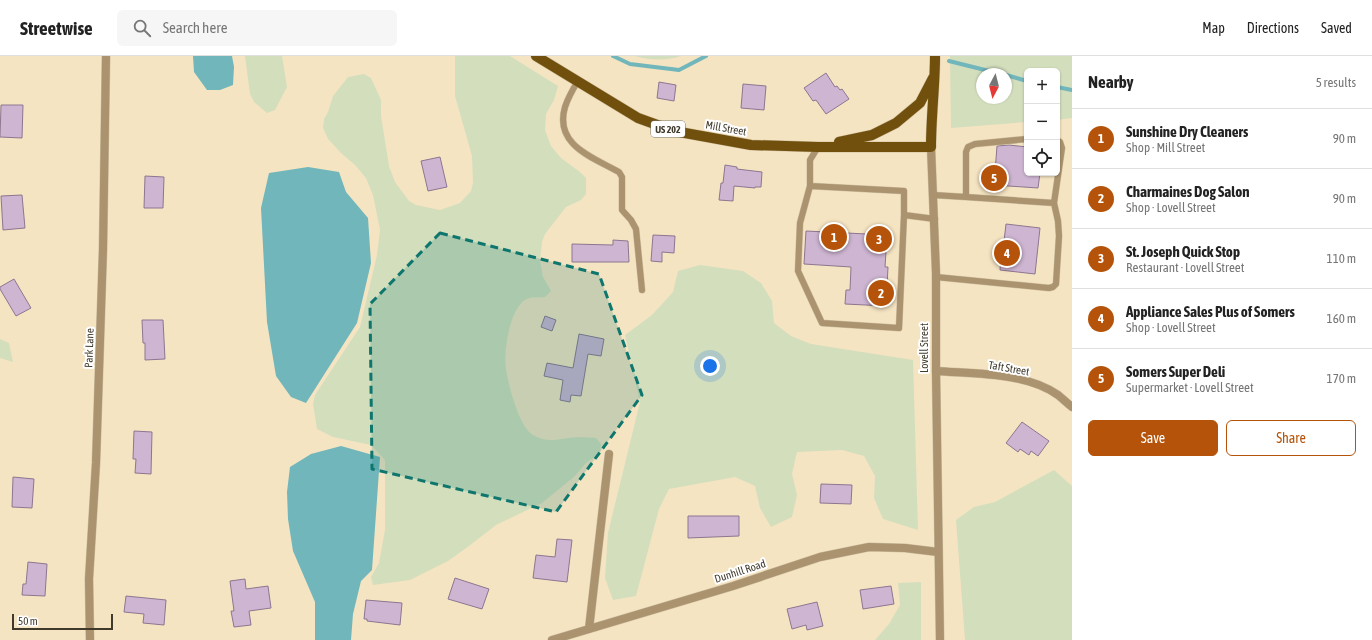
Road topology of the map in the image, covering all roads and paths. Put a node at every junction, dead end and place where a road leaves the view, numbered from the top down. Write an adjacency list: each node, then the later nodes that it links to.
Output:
1 (106, 56): 25 (street, Park Lane)
2 (536, 56): 5 (main road, Mill Street / US 202)
3 (935, 56): 4 (main road, Lovell Street / US 202)
4 (935, 75): 8 (main road, US 202); 9 (main road, Lovell Street / US 202)
5 (578, 81): 8 (main road, Mill Street / US 202); 19 (lane)
6 (1024, 139): 14 (lane)
7 (1060, 142): 10 (lane)
8 (818, 147): 9 (main road, Mill Street / US 202); 12 (lane)
9 (931, 147): 13 (street, Lovell Street)
10 (1060, 162)
11 (1058, 176): 15 (lane)
12 (810, 186): 16 (lane); 16 (lane)
13 (933, 195): 14 (lane); 17 (street, Lovell Street)
14 (966, 197): 15 (lane)
15 (1054, 203): 18 (lane)
16 (904, 215): 17 (lane)
17 (935, 219): 18 (street, Lovell Street)
18 (936, 277): 20 (street, Lovell Street)
19 (642, 290)
20 (936, 371): 21 (street, Taft Street); 23 (street, Lovell Street)
21 (1072, 407)
22 (609, 454): 24 (street)
23 (938, 552): 24 (street, Dunhill Road); 27 (street, Lovell Street)
24 (589, 629): 26 (street, Dunhill Road)
25 (90, 640)
26 (552, 640)
27 (940, 640)

